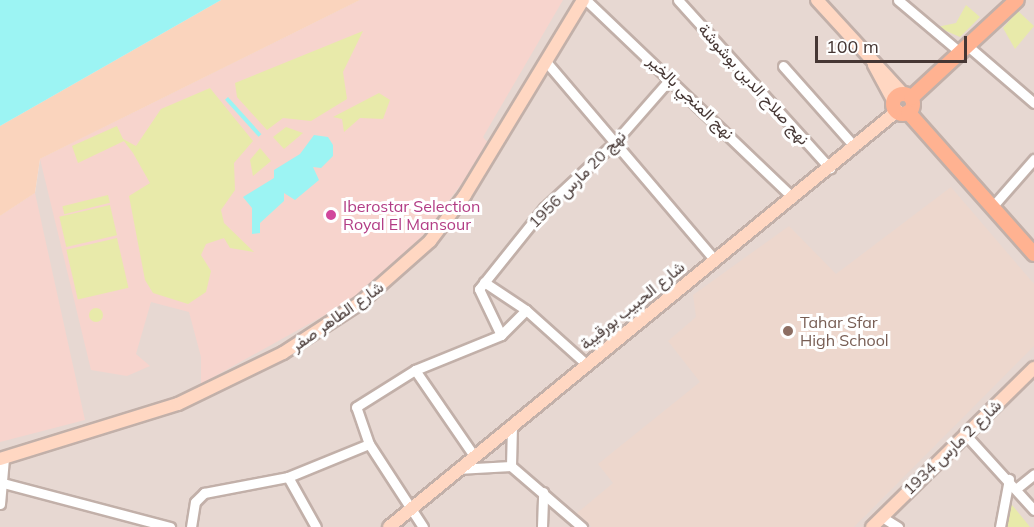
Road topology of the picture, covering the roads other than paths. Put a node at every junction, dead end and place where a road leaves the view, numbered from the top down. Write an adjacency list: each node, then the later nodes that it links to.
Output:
1 (585, 0): 7 (main road, شارع الطاهر صفر); 9 (street, نهج المنجي بالخير)
2 (678, 0): 15 (street, نهج صلاح الدين بوشوشة)
3 (817, 0): 10 (main road)
4 (898, 0): 6 (street)
5 (1013, 1): 6 (main road, شارع الحبيب بورقيبة)
6 (965, 50): 10 (main road, شارع الحبيب بورقيبة); 11 (street)
7 (548, 64): 12 (street); 30 (main road, شارع الطاهر صفر)
8 (783, 66): 13 (street)
9 (671, 78): 12 (street, نهج 20 مارس 1956); 16 (street, نهج المنجي بالخير)
10 (903, 103): 13 (main road, شارع الحبيب بورقيبة); 17 (main road)
11 (1034, 103)
12 (614, 143): 19 (street); 20 (street, نهج 20 مارس 1956)
13 (855, 147): 15 (main road, شارع الحبيب بورقيبة)
14 (1034, 159): 17 (street)
15 (830, 168): 16 (main road, شارع الحبيب بورقيبة)
16 (793, 198): 19 (main road, شارع الحبيب بورقيبة)
17 (992, 207): 18 (main road)
18 (1034, 254)
19 (715, 260): 23 (main road, شارع الحبيب بورقيبة)
20 (481, 285): 21 (street); 22 (street)
21 (526, 310): 22 (street); 23 (street)
22 (501, 335): 25 (street)
23 (585, 363): 26 (main road, شارع الحبيب بورقيبة)
24 (1034, 368): 27 (main road, شارع 2 مارس 1934)
25 (415, 370): 28 (street); 29 (street)
26 (512, 425): 29 (main road, شارع الحبيب بورقيبة); 31 (street)
27 (964, 433): 35 (street); 42 (main road, شارع 2 مارس 1934)
28 (369, 444): 34 (street); 40 (street)
29 (474, 456): 32 (main road, شارع الحبيب بورقيبة)
30 (2, 459): 36 (street)
31 (511, 466): 32 (street); 38 (street)
32 (458, 469): 40 (main road, شارع الحبيب بورقيبة)
33 (1034, 474): 37 (street)
34 (288, 477): 44 (street); 45 (street)
35 (1009, 479): 37 (street); 52 (street)
36 (3, 483): 39 (street); 43 (street)
37 (1017, 488): 41 (street)
38 (543, 492): 48 (street); 49 (street)
39 (0, 504)
40 (410, 510): 46 (main road, شارع الحبيب بورقيبة); 47 (street)
41 (1034, 510)
42 (882, 517): 50 (main road, شارع 2 مارس 1934); 51 (street)
43 (170, 527)
44 (191, 527)
45 (316, 527)
46 (389, 527)
47 (423, 527)
48 (542, 527)
49 (582, 527)
50 (872, 527)
51 (898, 527)
52 (1000, 527)

